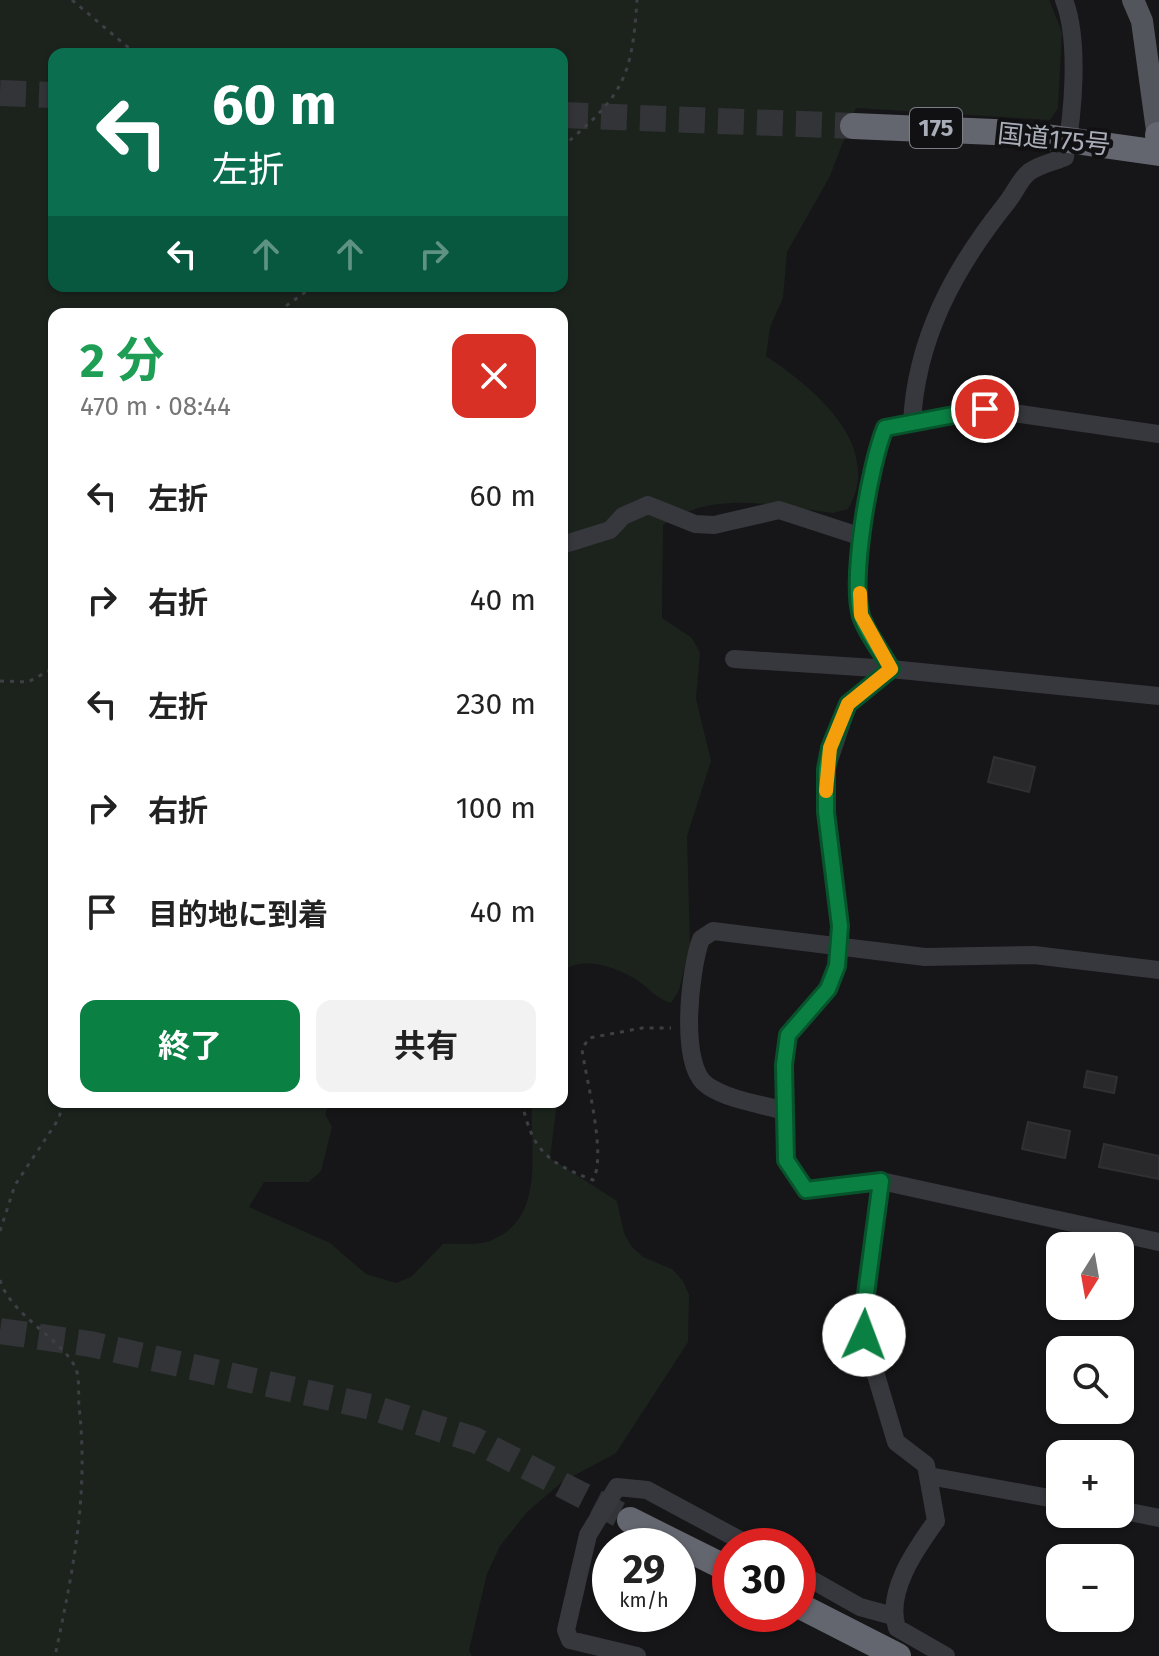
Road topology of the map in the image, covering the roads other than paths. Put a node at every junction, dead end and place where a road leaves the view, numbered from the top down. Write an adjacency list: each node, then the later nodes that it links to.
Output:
1 (1064, 0): 5 (street)
2 (1133, 0): 4 (main road)
3 (853, 126): 4 (highway, 国道175号 / 175, bridge)
4 (1159, 142)
5 (912, 423): 6 (street); 7 (street)
6 (1159, 434)
7 (862, 537): 8 (street); 10 (street)
8 (568, 543)
9 (734, 659): 10 (street)
10 (891, 669): 11 (street); 12 (street)
11 (1159, 696)
12 (838, 946): 13 (street); 14 (street); 14 (street)
13 (1159, 970)
14 (785, 1111): 15 (street)
15 (881, 1181): 16 (street); 17 (street)
16 (1159, 1242)
17 (929, 1476): 18 (street); 26 (street)
18 (1046, 1497)
19 (1134, 1513): 20 (street)
20 (1159, 1518)
21 (630, 1520): 23 (highway)
22 (718, 1528): 27 (street)
23 (712, 1561)
24 (816, 1582): 26 (street)
25 (816, 1614): 28 (highway)
26 (893, 1616): 29 (street)
27 (637, 1656)
28 (898, 1656)
29 (946, 1656)

